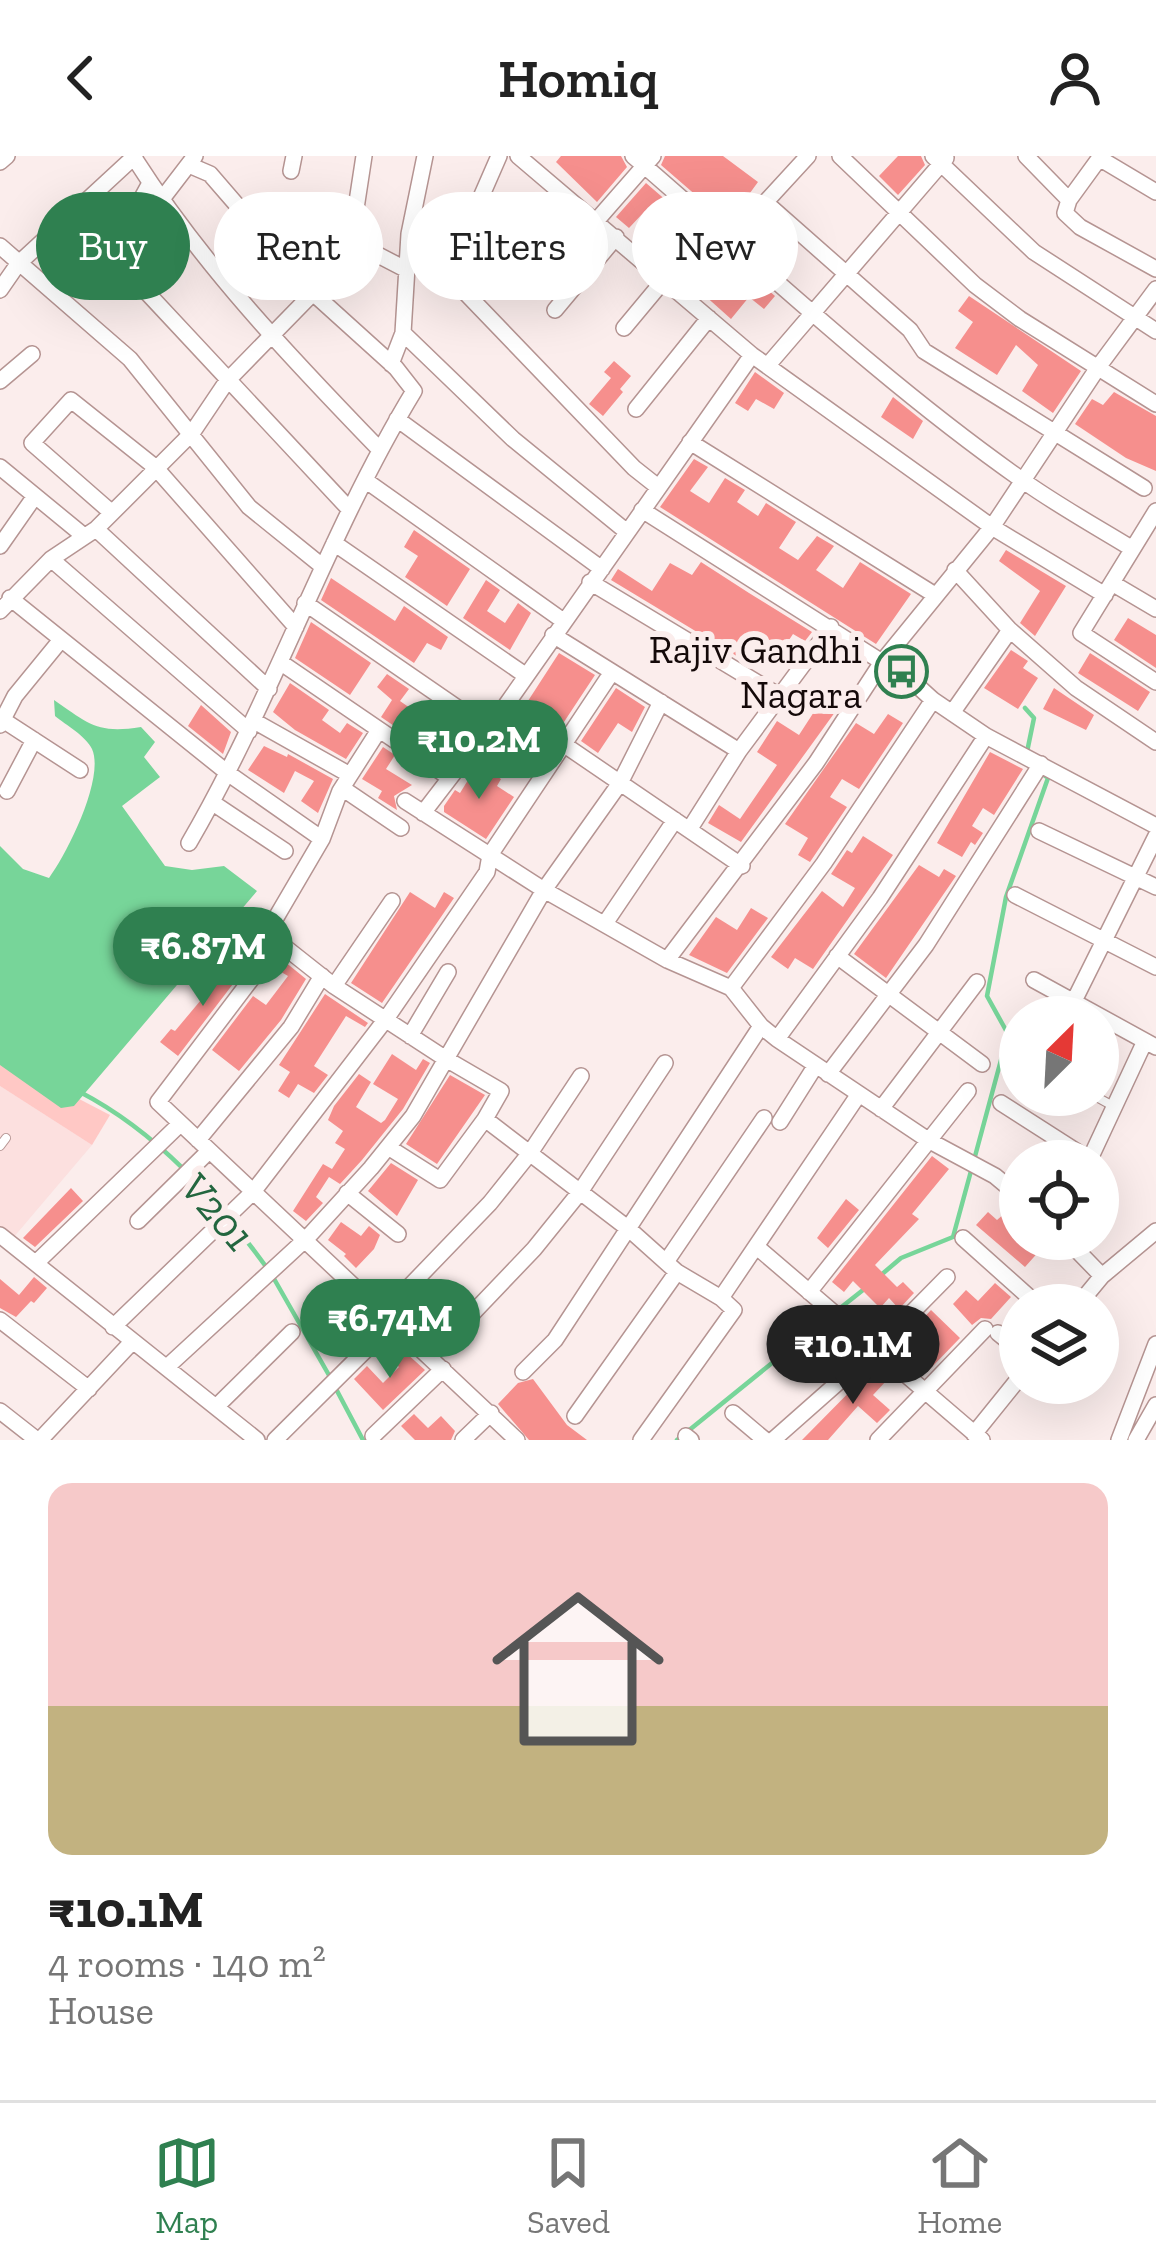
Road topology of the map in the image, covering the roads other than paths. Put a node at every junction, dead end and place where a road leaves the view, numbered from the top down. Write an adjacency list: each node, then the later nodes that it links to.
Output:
1 (8, 156): 14 (street)
2 (134, 156): 15 (street); 34 (street)
3 (364, 156): 36 (street)
4 (425, 156): 19 (street)
5 (499, 156): 20 (street)
6 (518, 156): 21 (street)
7 (808, 156): 23 (street)
8 (840, 156): 27 (street)
9 (1026, 156): 25 (street)
10 (1100, 157): 24 (street); 25 (street)
11 (941, 158): 27 (street); 49 (street)
12 (644, 159): 22 (street); 26 (street)
13 (192, 161): 17 (street); 18 (street)
14 (0, 162)
15 (150, 183): 16 (street); 60 (street)
16 (156, 192)
17 (168, 192)
18 (226, 192)
19 (417, 192)
20 (483, 192)
21 (559, 192)
22 (677, 192)
23 (774, 192)
24 (1156, 192)
25 (1069, 200): 35 (street)
26 (608, 206)
27 (900, 214): 37 (street); 58 (street)
28 (608, 230): 31 (street)
29 (798, 232): 37 (street)
30 (190, 236): 53 (street)
31 (616, 237): 33 (street); 46 (street)
32 (0, 246): 34 (street)
33 (632, 251)
34 (18, 264): 39 (street); 64 (street)
35 (1156, 269)
36 (407, 270): 52 (street)
37 (843, 274): 47 (street); 65 (street)
38 (1156, 289): 49 (street)
39 (0, 290)
40 (306, 300): 53 (street)
41 (321, 300): 56 (street)
42 (478, 300): 72 (street)
43 (647, 300): 50 (street)
44 (688, 300): 48 (street)
45 (797, 300): 47 (street)
46 (556, 310)
47 (813, 313): 57 (street); 71 (street)
48 (709, 318): 55 (street); 62 (street)
49 (1134, 318): 51 (street); 58 (street)
50 (624, 328)
51 (1156, 331)
52 (403, 333): 56 (street); 81 (street)
53 (270, 337): 60 (street); 67 (street)
54 (32, 354): 59 (street)
55 (752, 355): 57 (street); 66 (street)
56 (391, 364): 63 (street)
57 (768, 365): 79 (street)
58 (1099, 366): 61 (street); 65 (street)
59 (0, 381)
60 (226, 381): 64 (street); 75 (street)
61 (1156, 404)
62 (636, 409)
63 (398, 418): 67 (street); 88 (street)
64 (192, 433): 69 (street); 86 (street)
65 (1055, 435): 71 (street); 73 (street)
66 (690, 442): 72 (street); 90 (street)
67 (380, 450): 70 (street)
68 (0, 467): 74 (street)
69 (155, 467): 77 (street); 77 (street); 94 (street)
70 (365, 480): 75 (street); 96 (street)
71 (1023, 481): 79 (street); 84 (street)
72 (658, 488): 76 (street)
73 (1150, 492)
74 (35, 496): 80 (street); 83 (street)
75 (350, 510): 82 (street)
76 (642, 510): 81 (street); 95 (street)
77 (112, 513): 80 (street)
78 (1153, 521): 84 (street)
79 (992, 527): 87 (street); 89 (street)
80 (90, 532): 85 (street); 104 (street)
81 (627, 532): 88 (street)
82 (334, 543): 86 (street); 102 (street)
83 (0, 546)
84 (1131, 548): 89 (street)
85 (52, 559): 92 (street); 111 (street)
86 (322, 566): 91 (street)
87 (955, 571): 90 (street); 97 (street)
88 (596, 576): 96 (street); 105 (street)
89 (1109, 589): 93 (street); 103 (street)
90 (935, 595): 100 (street)
91 (305, 603): 94 (street); 112 (street)
92 (5, 604): 98 (street)
93 (1156, 609)
94 (296, 627): 99 (street)
95 (831, 627): 100 (street); 105 (street)
96 (557, 628): 101 (street); 102 (street)
97 (1010, 630): 109 (street); 116 (street)
98 (60, 640): 110 (street); 121 (street)
99 (280, 662): 104 (street); 113 (street)
100 (882, 662): 106 (street); 138 (street)
101 (612, 673): 107 (street); 117 (street)
102 (525, 675): 108 (street)
103 (1156, 682)
104 (269, 689): 111 (street)
105 (781, 698): 118 (street)
106 (933, 700): 109 (street); 154 (street)
107 (661, 702): 118 (street); 124 (street)
108 (506, 705): 112 (street); 117 (street)
109 (952, 713): 114 (street)
110 (1, 721): 115 (street)
111 (251, 726): 121 (street); 123 (street)
112 (488, 729): 122 (street)
113 (379, 730): 122 (street); 123 (street)
114 (986, 736): 119 (street); 146 (street)
115 (34, 740): 120 (street); 125 (street)
116 (1156, 742)
117 (565, 746): 124 (street); 137 (street)
118 (739, 752): 129 (street)
119 (1034, 763): 130 (street); 155 (street)
120 (80, 770)
121 (229, 774): 127 (street); 134 (street)
122 (450, 778): 128 (street)
123 (346, 782): 131 (street); 134 (street)
124 (620, 783): 129 (street); 141 (street)
125 (8, 791)
126 (405, 800): 128 (street)
127 (213, 803): 135 (street); 136 (street)
128 (423, 813): 137 (street)
129 (682, 825): 138 (street); 144 (street)
130 (1156, 826)
131 (401, 828)
132 (1039, 831): 139 (street)
133 (1156, 836): 139 (street)
134 (322, 839): 152 (street)
135 (189, 843)
136 (285, 851)
137 (490, 855): 141 (street); 158 (street)
138 (742, 866): 147 (street)
139 (1136, 877): 140 (street); 145 (street)
140 (1156, 887)
141 (544, 890): 144 (street); 165 (street)
142 (1015, 896): 145 (street)
143 (392, 901): 152 (street)
144 (606, 922): 147 (street)
145 (1104, 941): 148 (street); 157 (street)
146 (837, 956): 155 (street); 163 (street)
147 (668, 960): 154 (street)
148 (1156, 967)
149 (259, 969): 176 (street)
150 (448, 972): 162 (street)
151 (1034, 980): 156 (street)
152 (328, 981): 158 (street); 179 (street)
153 (977, 982): 161 (street)
154 (731, 988): 159 (street)
155 (890, 994): 161 (street); 168 (street)
156 (1061, 996)
157 (1076, 996)
158 (386, 1019): 162 (street); 183 (street)
159 (761, 1026): 163 (street); 187 (street)
160 (1119, 1027): 164 (street)
161 (940, 1031): 167 (street); 173 (street)
162 (410, 1036): 165 (street)
163 (777, 1039): 168 (street)
164 (1150, 1044): 172 (street)
165 (446, 1059): 175 (street); 180 (street)
166 (665, 1063): 184 (street)
167 (982, 1064)
168 (822, 1070): 171 (street); 196 (street)
169 (581, 1076): 181 (street)
170 (968, 1091): 177 (street)
171 (860, 1094): 173 (street); 193 (street)
172 (1119, 1096)
173 (880, 1109): 177 (street)
174 (1021, 1116): 178 (street)
175 (485, 1119): 180 (street); 181 (street)
176 (180, 1124): 179 (street); 195 (street)
177 (928, 1140): 182 (street); 201 (street)
178 (1058, 1140)
179 (204, 1146): 183 (street); 186 (street)
180 (388, 1147): 185 (street)
181 (530, 1154): 184 (street); 204 (street)
182 (999, 1182)
183 (253, 1192): 191 (street); 206 (street)
184 (580, 1192): 187 (street); 203 (street)
185 (347, 1193): 189 (street); 191 (street)
186 (138, 1221)
187 (630, 1230): 196 (street); 214 (street)
188 (1156, 1231): 197 (street)
189 (398, 1234)
190 (0, 1235): 195 (street)
191 (307, 1238): 204 (street); 212 (street)
192 (963, 1238): 199 (street)
193 (758, 1247): 201 (street); 202 (street)
194 (1086, 1260): 197 (street)
195 (37, 1262): 206 (street)
196 (672, 1267): 202 (street); 223 (street)
197 (1102, 1276): 200 (street)
198 (947, 1277): 211 (street)
199 (1014, 1284)
200 (1095, 1284)
201 (809, 1292): 211 (street)
202 (721, 1298): 231 (street)
203 (470, 1316)
204 (388, 1318): 213 (street); 228 (street)
205 (0, 1320): 215 (street)
206 (113, 1327): 209 (street)
207 (292, 1332): 219 (street)
208 (999, 1336): 216 (street)
209 (132, 1342): 212 (street); 215 (street)
210 (1156, 1344): 235 (street)
211 (876, 1349): 216 (street); 232 (street)
212 (167, 1367): 219 (street)
213 (443, 1369): 221 (street); 225 (street)
214 (524, 1372)
215 (89, 1389): 226 (street)
216 (926, 1392): 224 (street); 233 (street)
217 (999, 1402): 224 (street)
218 (1156, 1405): 236 (street)
219 (216, 1407): 227 (street)
220 (0, 1411): 226 (street)
221 (491, 1413): 229 (street); 230 (street)
222 (734, 1413): 232 (street)
223 (575, 1416)
224 (973, 1433): 234 (street)
225 (373, 1436)
226 (38, 1440)
227 (257, 1440)
228 (275, 1440)
229 (463, 1440)
230 (517, 1440)
231 (640, 1440)
232 (769, 1440)
233 (878, 1440)
234 (953, 1440)
235 (1119, 1440)
236 (1136, 1440)

